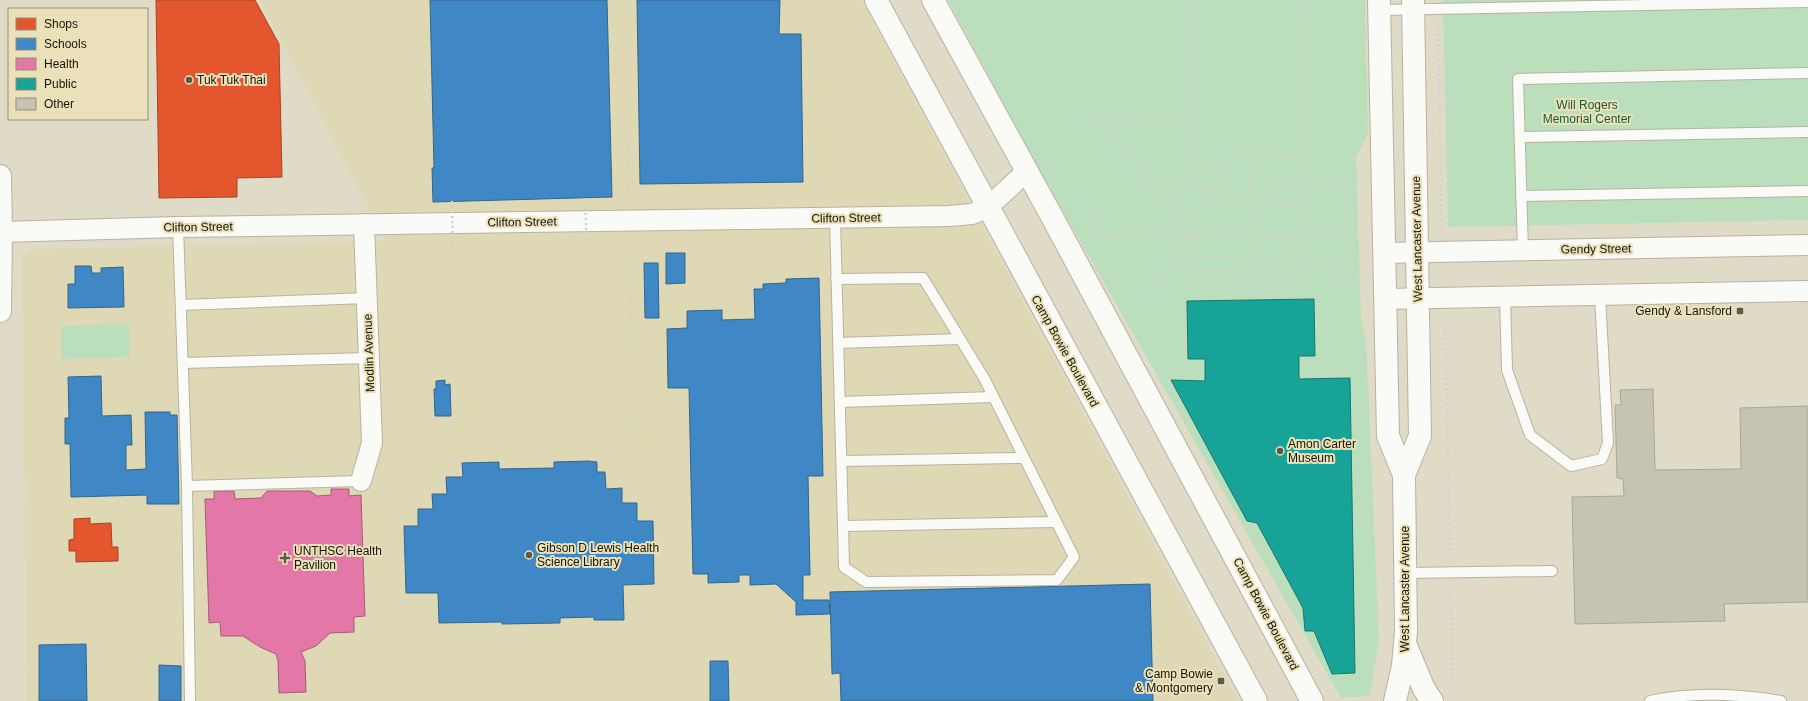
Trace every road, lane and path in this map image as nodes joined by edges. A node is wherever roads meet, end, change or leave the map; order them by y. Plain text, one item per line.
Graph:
1 (876, 0) edge
2 (933, 0) edge
3 (1188, 0) edge
4 (1307, 0) edge
5 (1766, 1) edge
6 (1808, 2) edge
7 (1379, 5) edge
8 (1413, 5) edge
9 (1438, 9) junction
10 (1808, 73) edge
11 (1188, 119) junction
12 (1114, 120) junction
13 (1085, 121) dead end
14 (628, 130) dead end
15 (1808, 132) edge
16 (1520, 137) junction
17 (1311, 157) junction
18 (1249, 160) junction
19 (1189, 161) junction
20 (1027, 171) junction
21 (0, 176) edge
22 (1307, 188) junction
23 (1194, 190) junction
24 (1158, 192) junction
25 (1808, 192) edge
26 (1521, 196) junction
27 (585, 198) dead end
28 (452, 201) dead end
29 (1080, 203) dead end
30 (988, 207) junction
31 (1773, 214) dead end
32 (835, 218) junction
33 (629, 221) junction
34 (364, 224) junction
35 (1774, 226) dead end
36 (178, 227) junction
37 (1442, 230) dead end
38 (1, 232) junction
39 (1354, 232) dead end
40 (1309, 233) junction
41 (1347, 233) junction
42 (1251, 235) junction
43 (1196, 236) junction
44 (1174, 237) junction
45 (1808, 245) edge
46 (1522, 251) junction
47 (1417, 252) junction
48 (1384, 253) junction
49 (1309, 256) junction
50 (587, 262) dead end
51 (454, 266) dead end
52 (836, 279) junction
53 (1147, 291) dead end
54 (1808, 291) edge
55 (1253, 292) junction
56 (1600, 296) junction
57 (367, 298) junction
58 (1505, 298) junction
59 (1385, 299) junction
60 (1418, 300) junction
61 (181, 305) junction
62 (0, 311) edge
63 (1445, 322) dead end
64 (960, 339) junction
65 (838, 343) junction
66 (369, 358) junction
67 (183, 363) junction
68 (993, 397) junction
69 (840, 402) junction
70 (1023, 458) junction
71 (842, 461) junction
72 (1404, 475) junction
73 (361, 481) joint
74 (635, 485) dead end
75 (187, 486) junction
76 (1056, 522) junction
77 (843, 526) junction
78 (1552, 571) dead end
79 (1450, 572) junction
80 (1406, 573) junction
81 (1405, 645) junction
82 (1453, 694) dead end
83 (190, 701) edge
84 (1256, 701) edge
85 (1312, 701) edge
86 (1395, 701) edge
87 (1432, 701) edge
88 (1650, 701) edge
89 (1780, 701) edge

1 - 30 main road, Camp Bowie Boulevard
2 - 20 main road, Camp Bowie Boulevard
3 - 11 path
4 - 17 path
5 - 6 lane
5 - 9 lane
7 - 8 lane
7 - 48 main road, West Lancaster Avenue
8 - 9 lane
8 - 47 main road, West Lancaster Avenue
9 - 37 path
10 - 16 lane
11 - 12 path
11 - 19 path
12 - 13 path
12 - 24 path
14 - 33 path
15 - 16 lane
16 - 26 lane
17 - 18 path
17 - 22 path
18 - 19 path
18 - 42 path
19 - 23 path
20 - 30 street, Clifton Street
20 - 85 main road, Camp Bowie Boulevard
21 - 38 main road
22 - 40 path
22 - 41 path
23 - 24 path
23 - 43 path
24 - 44 path
25 - 26 lane
26 - 46 lane
27 - 50 path, bridge
28 - 51 path, bridge
29 - 44 path
30 - 32 street, Clifton Street
30 - 84 main road, Camp Bowie Boulevard
31 - 35 path
32 - 33 street, Clifton Street
32 - 52 lane
33 - 34 street, Clifton Street
33 - 74 path
34 - 36 street, Clifton Street
34 - 57 street, Modlin Avenue
36 - 38 street, Clifton Street
36 - 61 lane
38 - 62 main road
39 - 41 path
40 - 41 path
40 - 42 path
40 - 49 path
41 - 49 path
42 - 43 path
42 - 55 path
43 - 44 path
43 - 55 path
44 - 53 path
45 - 46 street, Gendy Street
46 - 47 street, Gendy Street
47 - 48 street, Gendy Street
47 - 60 main road, West Lancaster Avenue
48 - 59 main road, West Lancaster Avenue
49 - 55 path
52 - 64 lane
52 - 65 lane
54 - 56 street
56 - 58 street
56 - 58 lane
57 - 61 lane
57 - 66 street, Modlin Avenue
58 - 60 street
59 - 60 street
59 - 72 main road, West Lancaster Avenue
60 - 72 main road, West Lancaster Avenue
61 - 67 lane
63 - 79 path
64 - 65 lane
64 - 68 lane
65 - 69 lane
66 - 67 lane
66 - 73 street, Modlin Avenue
67 - 75 lane
68 - 69 lane
68 - 70 lane
69 - 71 lane
70 - 71 lane
70 - 76 lane
71 - 77 lane
72 - 80 main road, West Lancaster Avenue
73 - 75 lane
75 - 83 lane
76 - 77 lane
76 - 77 lane
78 - 79 lane
79 - 80 lane
79 - 82 path
80 - 81 main road, West Lancaster Avenue
81 - 86 main road, West Lancaster Avenue
81 - 87 main road
88 - 89 lane

